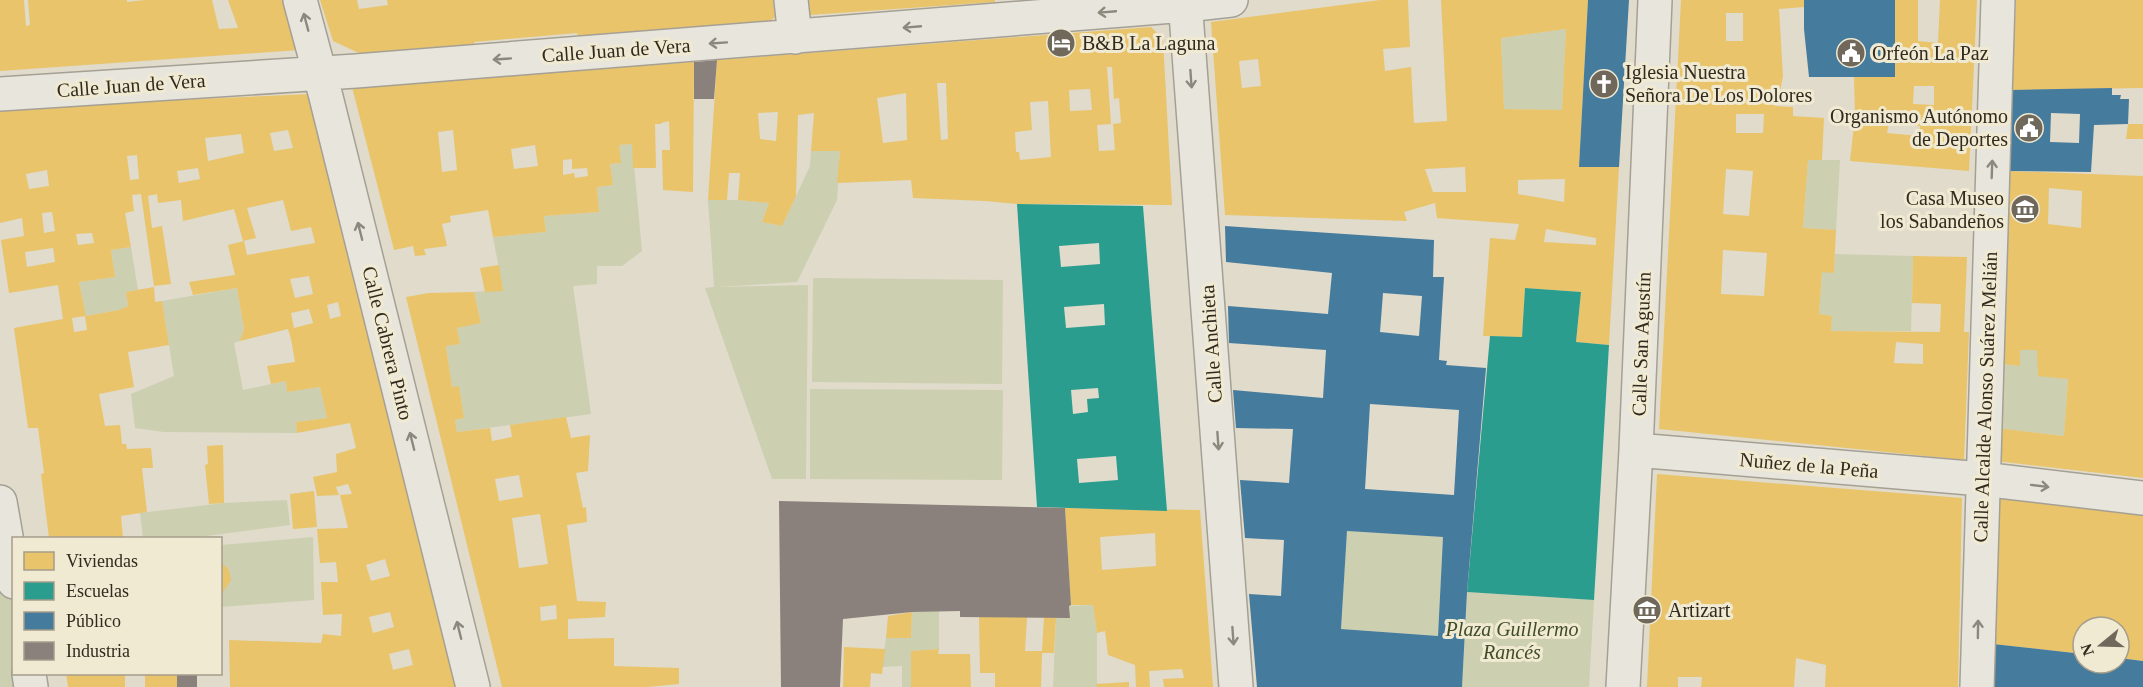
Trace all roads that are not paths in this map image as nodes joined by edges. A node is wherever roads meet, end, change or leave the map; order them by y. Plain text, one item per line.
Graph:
1 (300, 0) edge
2 (791, 0) edge
3 (1231, 0) edge
4 (1655, 0) edge
5 (1998, 0) edge
6 (1186, 3) edge
7 (795, 37) junction
8 (320, 72) junction
9 (0, 94) edge
10 (1636, 450) junction
11 (1982, 479) junction
12 (2143, 498) edge
13 (0, 502) edge
14 (12, 571) edge
15 (473, 687) edge
16 (1236, 687) edge
17 (1623, 687) edge
18 (1977, 687) edge

8 -> 1 street, Calle Cabrera Pinto
2 - 7 street
3 - 6 street, Calle Juan de Vera
4 - 10 street, Calle San Agustín
11 -> 5 street, Calle Alcalde Alonso Suárez Melián
6 -> 7 street, Calle Juan de Vera
6 -> 16 street, Calle Anchieta
7 -> 8 street, Calle Juan de Vera
8 - 9 street, Calle Juan de Vera
15 -> 8 street, Calle Cabrera Pinto
10 - 11 street, Nuñez de la Peña
10 - 17 street, Calle San Agustín
11 -> 12 street, Nuñez de la Peña
18 -> 11 street, Calle Alcalde Alonso Suárez Melián
13 - 14 street

